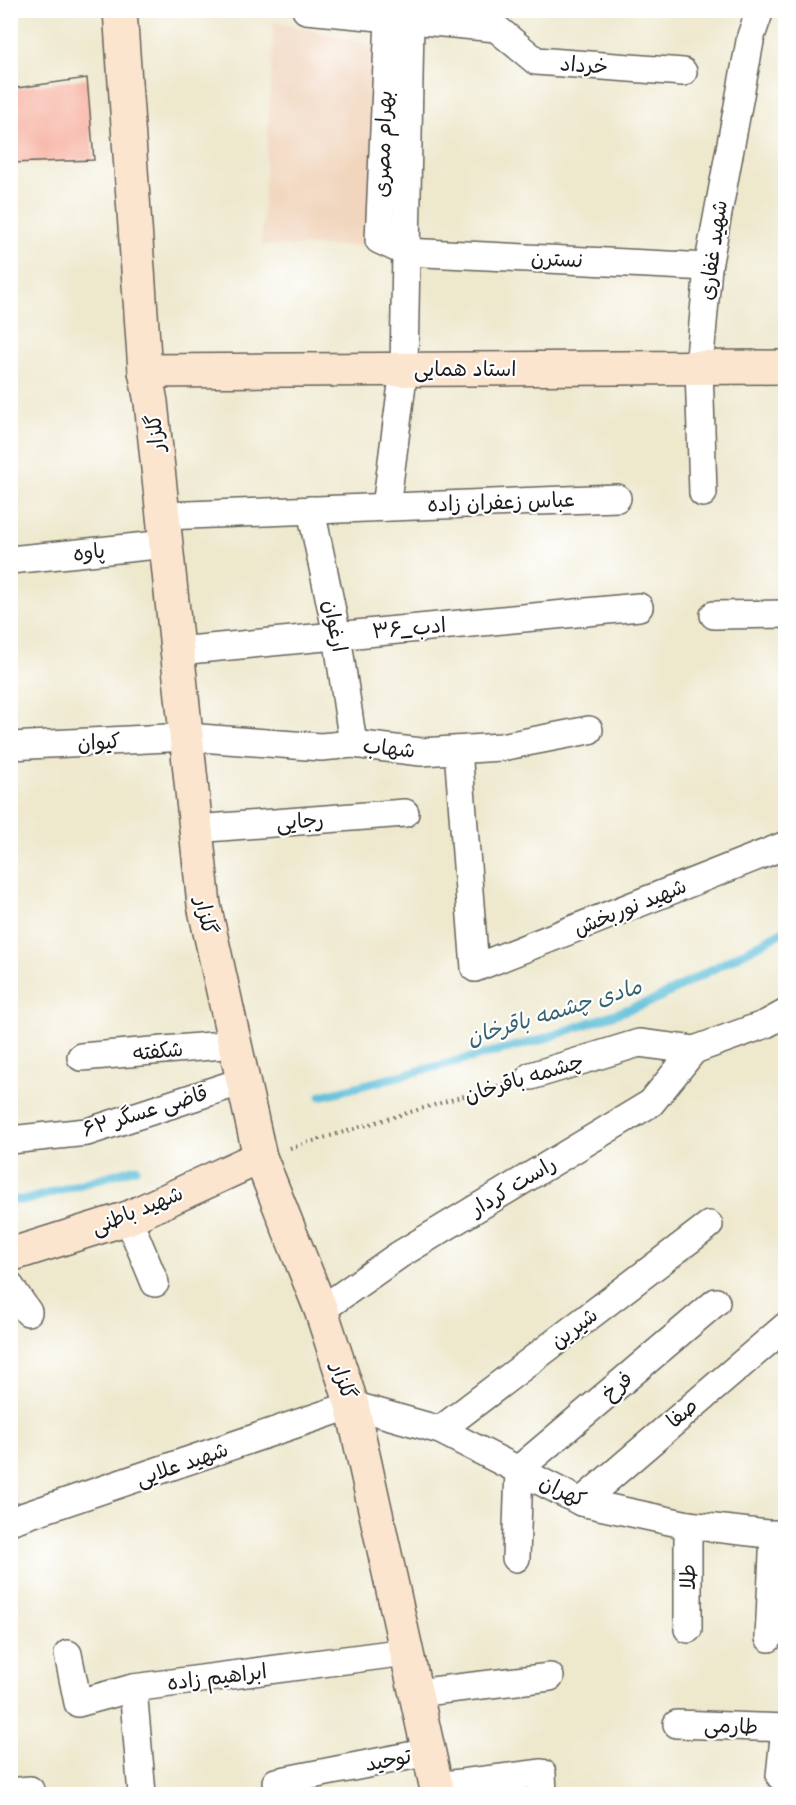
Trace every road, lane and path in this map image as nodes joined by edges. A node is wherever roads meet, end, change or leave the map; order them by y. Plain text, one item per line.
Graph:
1 (120, 10) edge
2 (306, 10) edge
3 (760, 10) edge
4 (354, 13) edge
5 (503, 19) edge
6 (399, 20) junction
7 (683, 72) dead end
8 (405, 252) junction
9 (708, 267) junction
10 (786, 367) edge
11 (699, 368) junction
12 (404, 369) junction
13 (146, 371) junction
14 (703, 493) dead end
15 (617, 498) dead end
16 (386, 507) junction
17 (311, 510) junction
18 (165, 530) junction
19 (10, 560) edge
20 (639, 606) dead end
21 (786, 614) edge
22 (714, 615) dead end
23 (337, 635) junction
24 (178, 651) junction
25 (589, 730) dead end
26 (187, 737) junction
27 (353, 744) junction
28 (10, 746) edge
29 (458, 750) junction
30 (405, 813) dead end
31 (195, 829) junction
32 (786, 845) edge
33 (786, 1013) edge
34 (235, 1044) junction
35 (694, 1050) junction
36 (81, 1057) dead end
37 (531, 1076) joint
38 (243, 1081) junction
39 (10, 1140) edge
40 (261, 1157) junction
41 (128, 1218) junction
42 (709, 1225) dead end
43 (10, 1256) edge
44 (155, 1283) dead end
45 (10, 1286) edge
46 (716, 1302) dead end
47 (321, 1310) junction
48 (28, 1312) dead end
49 (786, 1326) edge
50 (352, 1405) junction
51 (440, 1430) junction
52 (519, 1469) junction
53 (581, 1502) junction
54 (10, 1521) edge
55 (688, 1525) junction
56 (780, 1535) edge
57 (516, 1558) dead end
58 (688, 1629) dead end
59 (769, 1638) dead end
60 (406, 1652) junction
61 (68, 1654) dead end
62 (550, 1677) dead end
63 (133, 1688) junction
64 (415, 1693) junction
65 (677, 1724) dead end
66 (785, 1728) edge
67 (429, 1752) junction
68 (780, 1776) dead end
69 (276, 1782) dead end
70 (437, 1790) edge
71 (142, 1794) edge
72 (543, 1794) edge

1 - 13 main road, گلزار
2 - 4 street
3 - 9 street, شهید غفاری
4 - 6 street
5 - 6 street
5 - 7 street, خرداد
6 - 8 street, بهرام مصری
8 - 9 street, نسترن
8 - 12 street, بهرام مصری
9 - 11 street, شهید غفاری
10 - 11 main road, استاد همایی
11 - 12 main road, استاد همایی
11 - 14 street, شهید غفاری
12 - 13 main road, استاد همایی
12 - 16 street
13 - 18 main road, گلزار
15 - 16 street, عباس زعفران زاده
16 - 17 street, عباس زعفران زاده
17 - 18 street, عباس زعفران زاده
17 - 23 street, ارغوان
18 - 19 street, پاوه
18 - 24 main road, گلزار
20 - 23 street, ۳۶_ادب
21 - 22 street
23 - 24 street, ۳۶_ادب
23 - 27 street, ارغوان
24 - 26 main road, گلزار
25 - 29 street, شهاب
26 - 27 street, شهاب
26 - 28 street, کیوان
26 - 31 main road, گلزار
27 - 29 street, شهاب
29 - 32 street, شهید نوربخش
30 - 31 street, رجایی
31 - 34 main road, گلزار
33 - 35 street, چشمه باقرخان
34 - 36 street, شکفته
34 - 38 main road, گلزار
35 - 37 street, چشمه باقرخان
35 - 47 street, راست کردار
37 - 40 path, چشمه باقرخان
38 - 39 street, قاضی عسگر ۶۲
38 - 40 main road, گلزار
40 - 41 main road, شهید باطنی
40 - 47 main road, گلزار
41 - 43 main road, شهید باطنی
41 - 44 street
42 - 51 street, شیرین
45 - 48 street
46 - 52 street, فرخ
47 - 50 main road, گلزار
49 - 53 street, صفا
50 - 51 street, کهران
50 - 54 street, شهید علایی
50 - 60 main road, گلزار
51 - 52 street, کهران
52 - 53 street, کهران
52 - 57 street
53 - 55 street, کهران
55 - 56 street, کهران
55 - 58 street, طلا
56 - 59 street
60 - 63 street, ابراهیم زاده
60 - 64 main road, گلزار
61 - 63 street, ابراهیم زاده
62 - 64 street
63 - 71 street
64 - 67 main road, گلزار
65 - 66 street, طارمی
66 - 68 street
67 - 69 street, توحید
67 - 70 main road, گلزار
70 - 72 street

